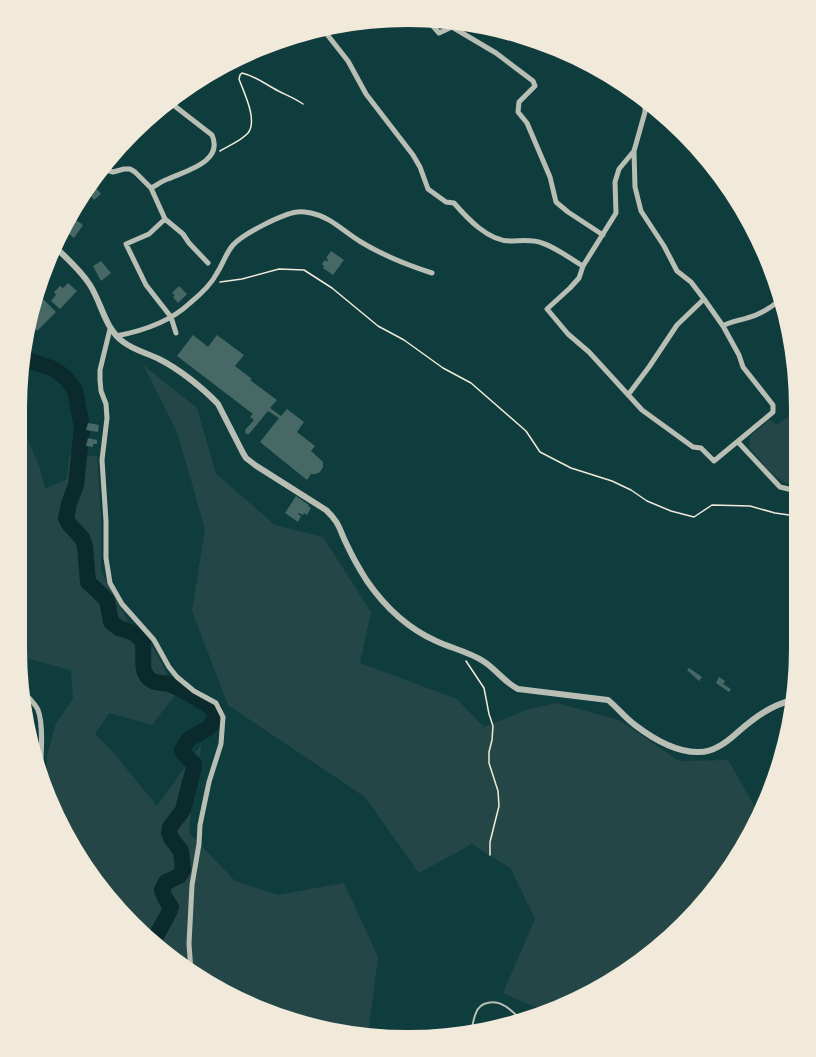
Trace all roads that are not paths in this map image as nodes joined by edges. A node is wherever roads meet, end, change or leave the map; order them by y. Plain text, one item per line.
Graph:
1 (435, 28) edge
2 (447, 29) edge
3 (457, 30) edge
4 (328, 35) edge
5 (175, 107) edge
6 (645, 110) edge
7 (634, 151) junction
8 (110, 171) edge
9 (151, 188) junction
10 (165, 219) junction
11 (603, 235) junction
12 (60, 252) edge
13 (208, 262) dead end
14 (583, 266) junction
15 (432, 273) dead end
16 (704, 299) junction
17 (774, 304) edge
18 (171, 317) junction
19 (723, 326) junction
20 (111, 329) junction
21 (176, 333) dead end
22 (116, 336) junction
23 (628, 395) junction
24 (738, 442) junction
25 (789, 489) edge
26 (30, 699) edge
27 (786, 702) edge
28 (40, 750) edge
29 (190, 961) edge
30 (516, 1014) edge
31 (473, 1025) edge

1 - 2 street
3 - 11 street
4 - 14 street
5 - 9 street
6 - 7 street
7 - 11 street
7 - 16 street
8 - 9 street
9 - 10 street
10 - 13 street
10 - 18 street
11 - 14 street
12 - 20 street
14 - 23 street
15 - 18 street
16 - 19 street
16 - 23 street
17 - 19 street
18 - 21 street
18 - 22 street
19 - 24 street
20 - 22 street
20 - 29 street
22 - 27 street
23 - 24 street
24 - 25 street
26 - 28 street
30 - 31 lane

